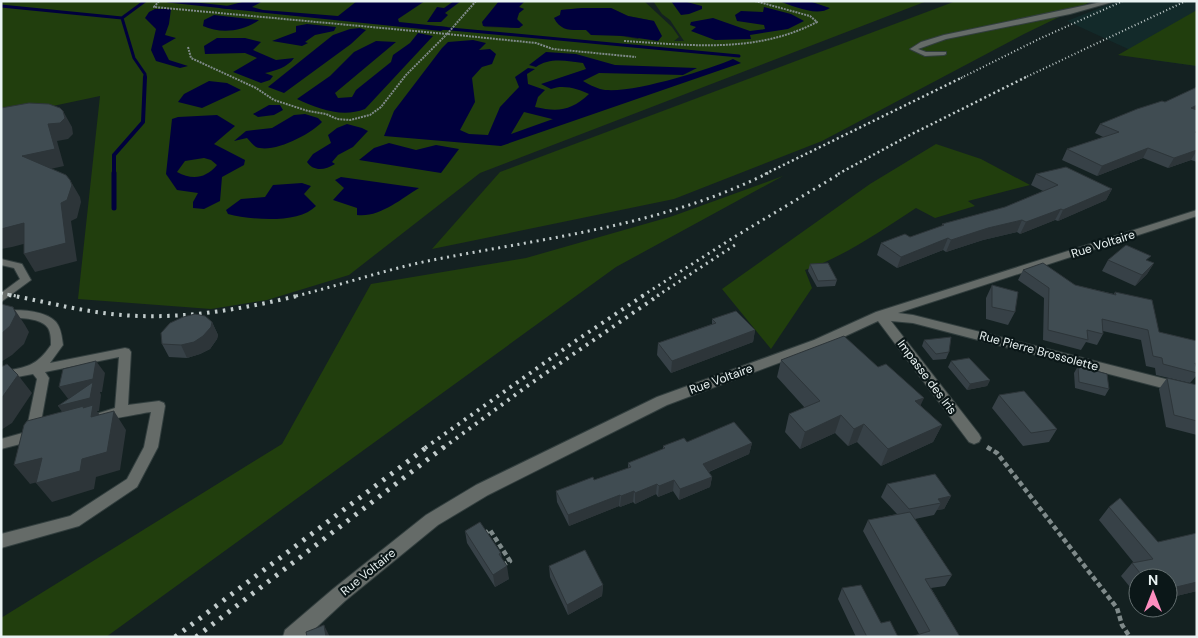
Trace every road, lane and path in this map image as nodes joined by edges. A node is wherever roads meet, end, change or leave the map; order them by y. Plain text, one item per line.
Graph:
1 (476, 1) edge
2 (755, 1) edge
3 (1112, 1) edge
4 (158, 2) edge
5 (448, 33) junction
6 (624, 40) dead end
7 (188, 47) dead end
8 (944, 53) dead end
9 (636, 57) dead end
10 (1197, 212) edge
11 (1, 262) edge
12 (1, 298) edge
13 (1, 314) edge
14 (880, 315) junction
15 (36, 370) junction
16 (1, 376) edge
17 (1197, 392) edge
18 (122, 411) junction
19 (85, 421) edge
20 (49, 431) edge
21 (31, 436) junction
22 (974, 438) joint
23 (1, 444) edge
24 (483, 534) edge
25 (1, 541) edge
26 (503, 565) edge
27 (292, 637) edge
28 (1130, 637) edge

1 - 5 path
2 - 6 path
3 - 8 lane
4 - 5 path
5 - 7 path
5 - 9 path
10 - 14 street, Rue Voltaire
11 - 12 lane
13 - 15 lane
14 - 17 street, Rue Pierre Brossolette
14 - 22 street, Impasse des Iris
14 - 27 street, Rue Voltaire
15 - 16 lane
15 - 18 lane
15 - 21 lane
18 - 19 lane
18 - 25 lane
20 - 21 lane
21 - 23 lane
22 - 28 path
24 - 26 path

